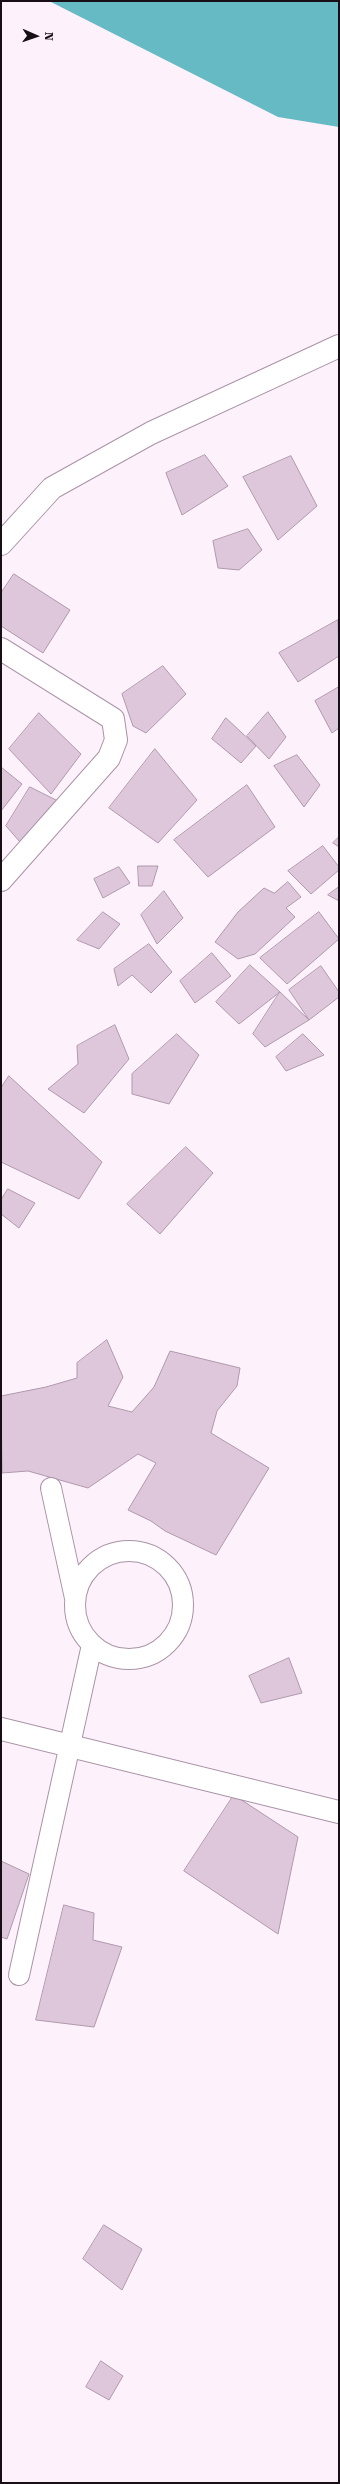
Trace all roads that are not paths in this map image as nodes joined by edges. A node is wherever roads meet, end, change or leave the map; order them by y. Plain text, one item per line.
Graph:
1 (339, 346) edge
2 (1, 544) edge
3 (1, 649) edge
4 (1, 880) edge
5 (51, 1488) dead end
6 (75, 1598) junction
7 (92, 1645) junction
8 (1, 1729) edge
9 (71, 1746) junction
10 (339, 1812) edge
11 (19, 1975) dead end

1 - 2 street
3 - 4 street
5 - 6 lane
6 - 7 lane
6 - 7 lane
7 - 9 lane
8 - 9 street
9 - 10 street
9 - 11 lane

